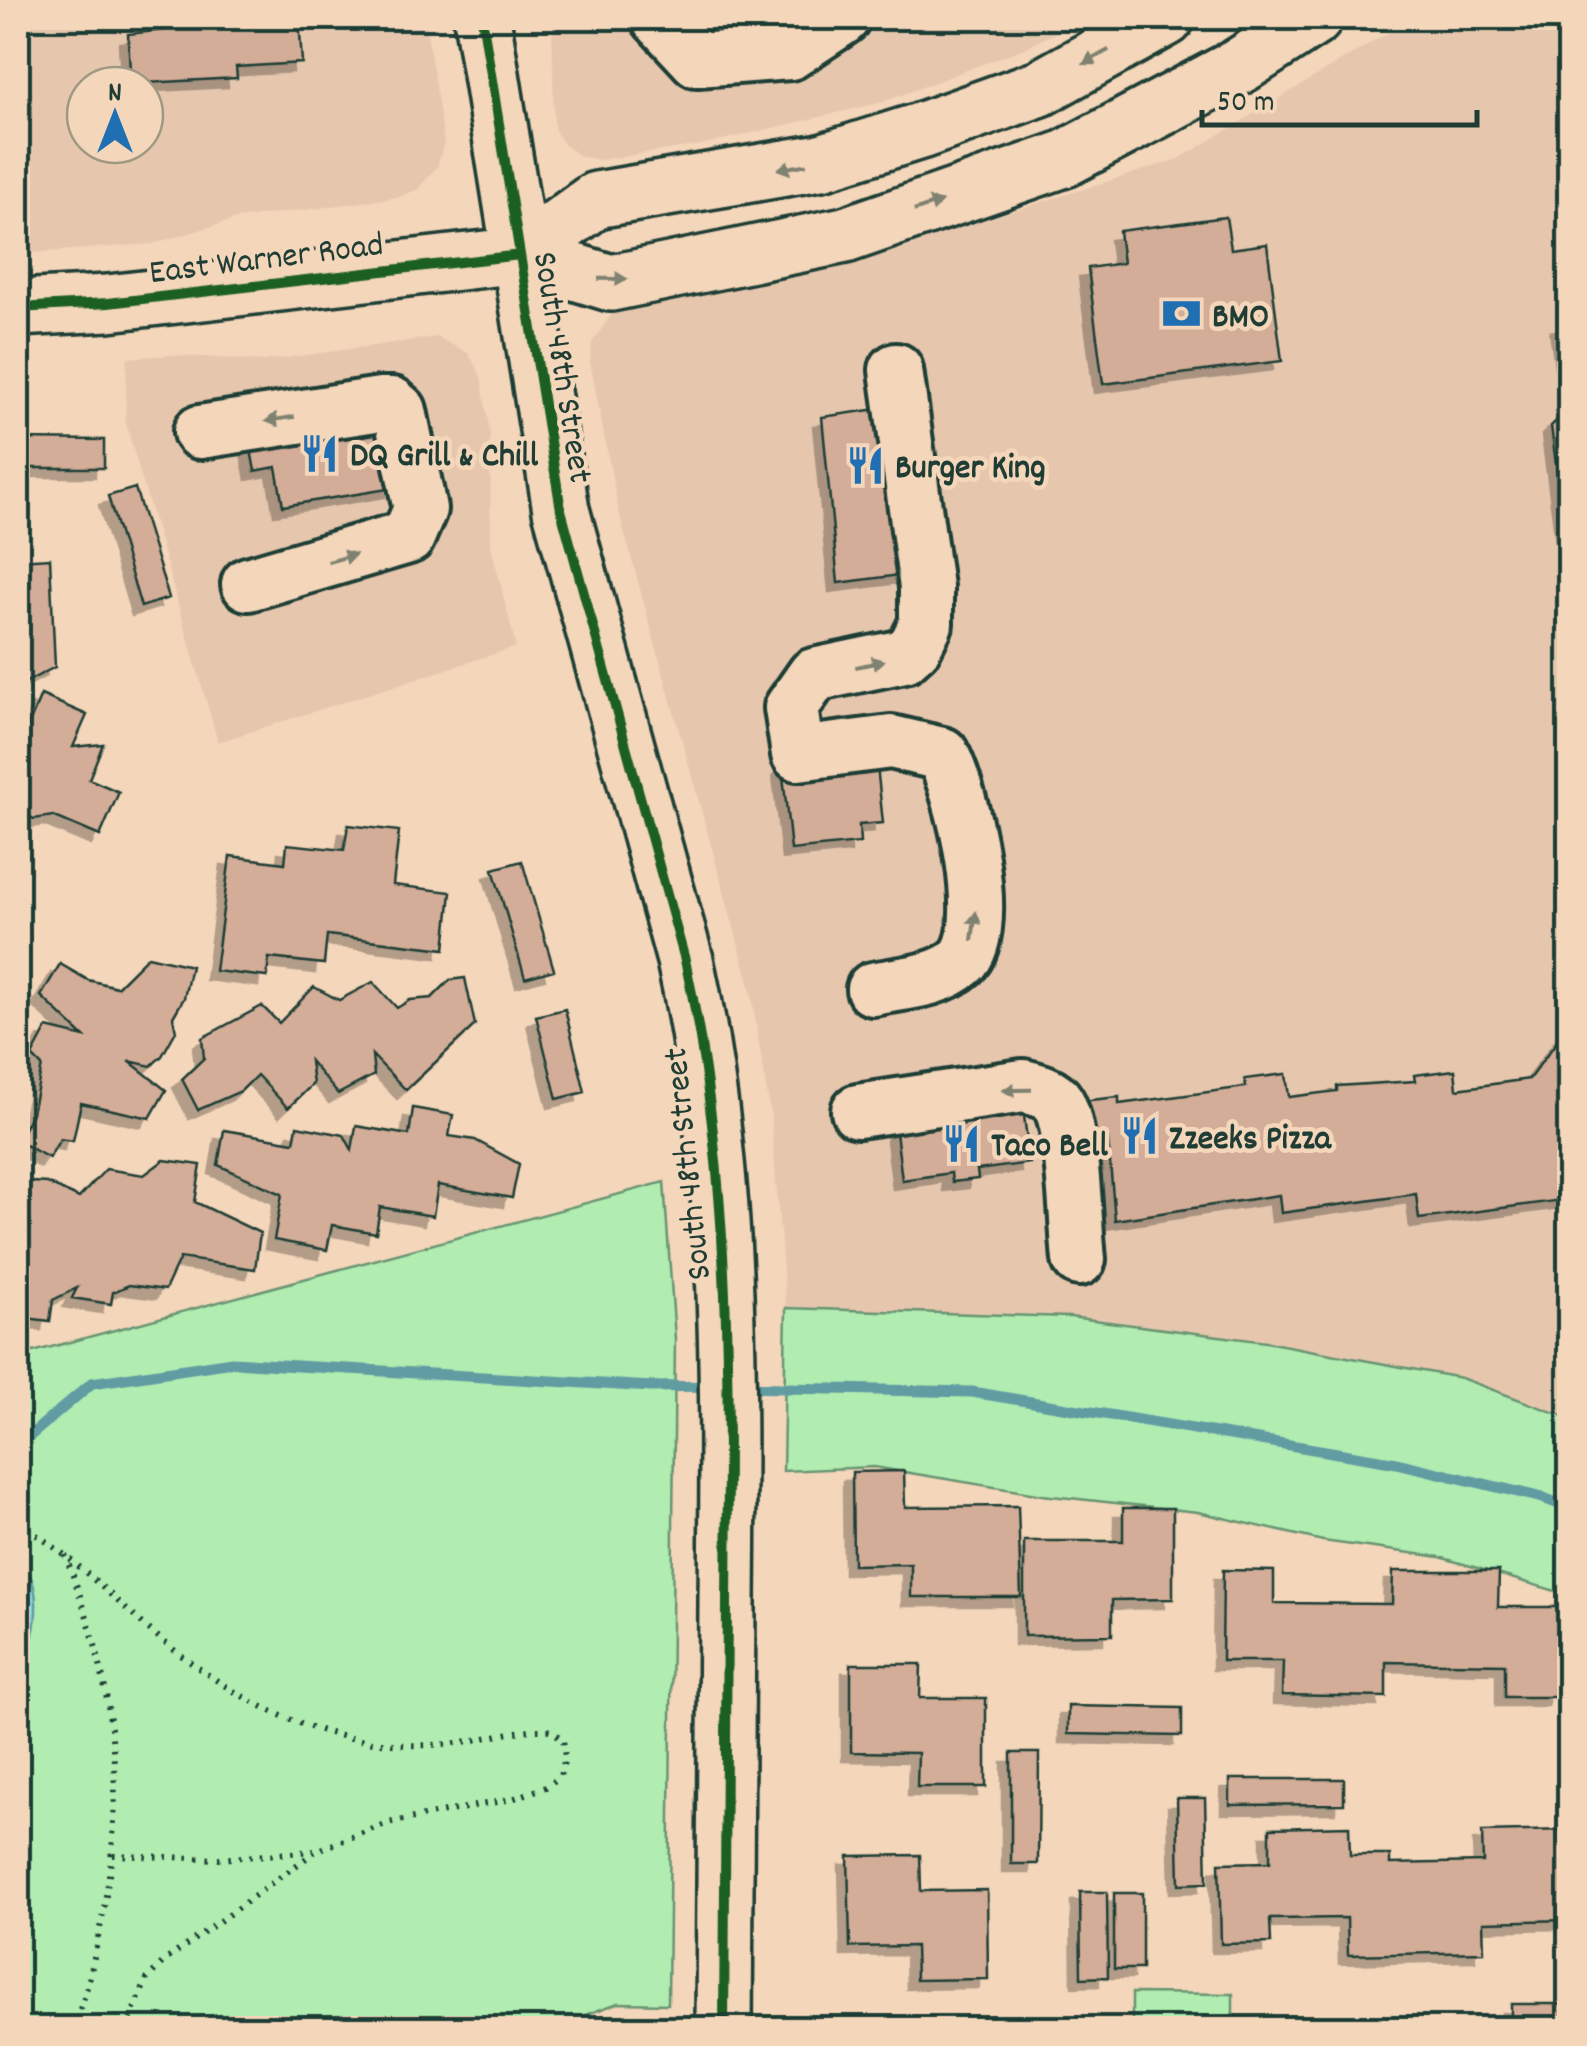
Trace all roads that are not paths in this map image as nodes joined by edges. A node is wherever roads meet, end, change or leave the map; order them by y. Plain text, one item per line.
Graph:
1 (482, 18) edge
2 (658, 18) edge
3 (843, 18) edge
4 (1166, 18) edge
5 (1314, 18) edge
6 (520, 255) junction
7 (18, 308) edge
8 (896, 370) dead end
9 (200, 432) dead end
10 (248, 584) dead end
11 (873, 988) dead end
12 (858, 1111) dead end
13 (1078, 1259) dead end
14 (724, 2028) edge

1 - 6 main road, South 48th Street
2 - 3 lane
4 -> 6 main road, East Warner Road
6 -> 5 main road, East Warner Road
6 - 7 main road, East Warner Road
6 - 14 main road, South 48th Street
11 -> 8 lane
10 -> 9 lane
13 -> 12 lane

